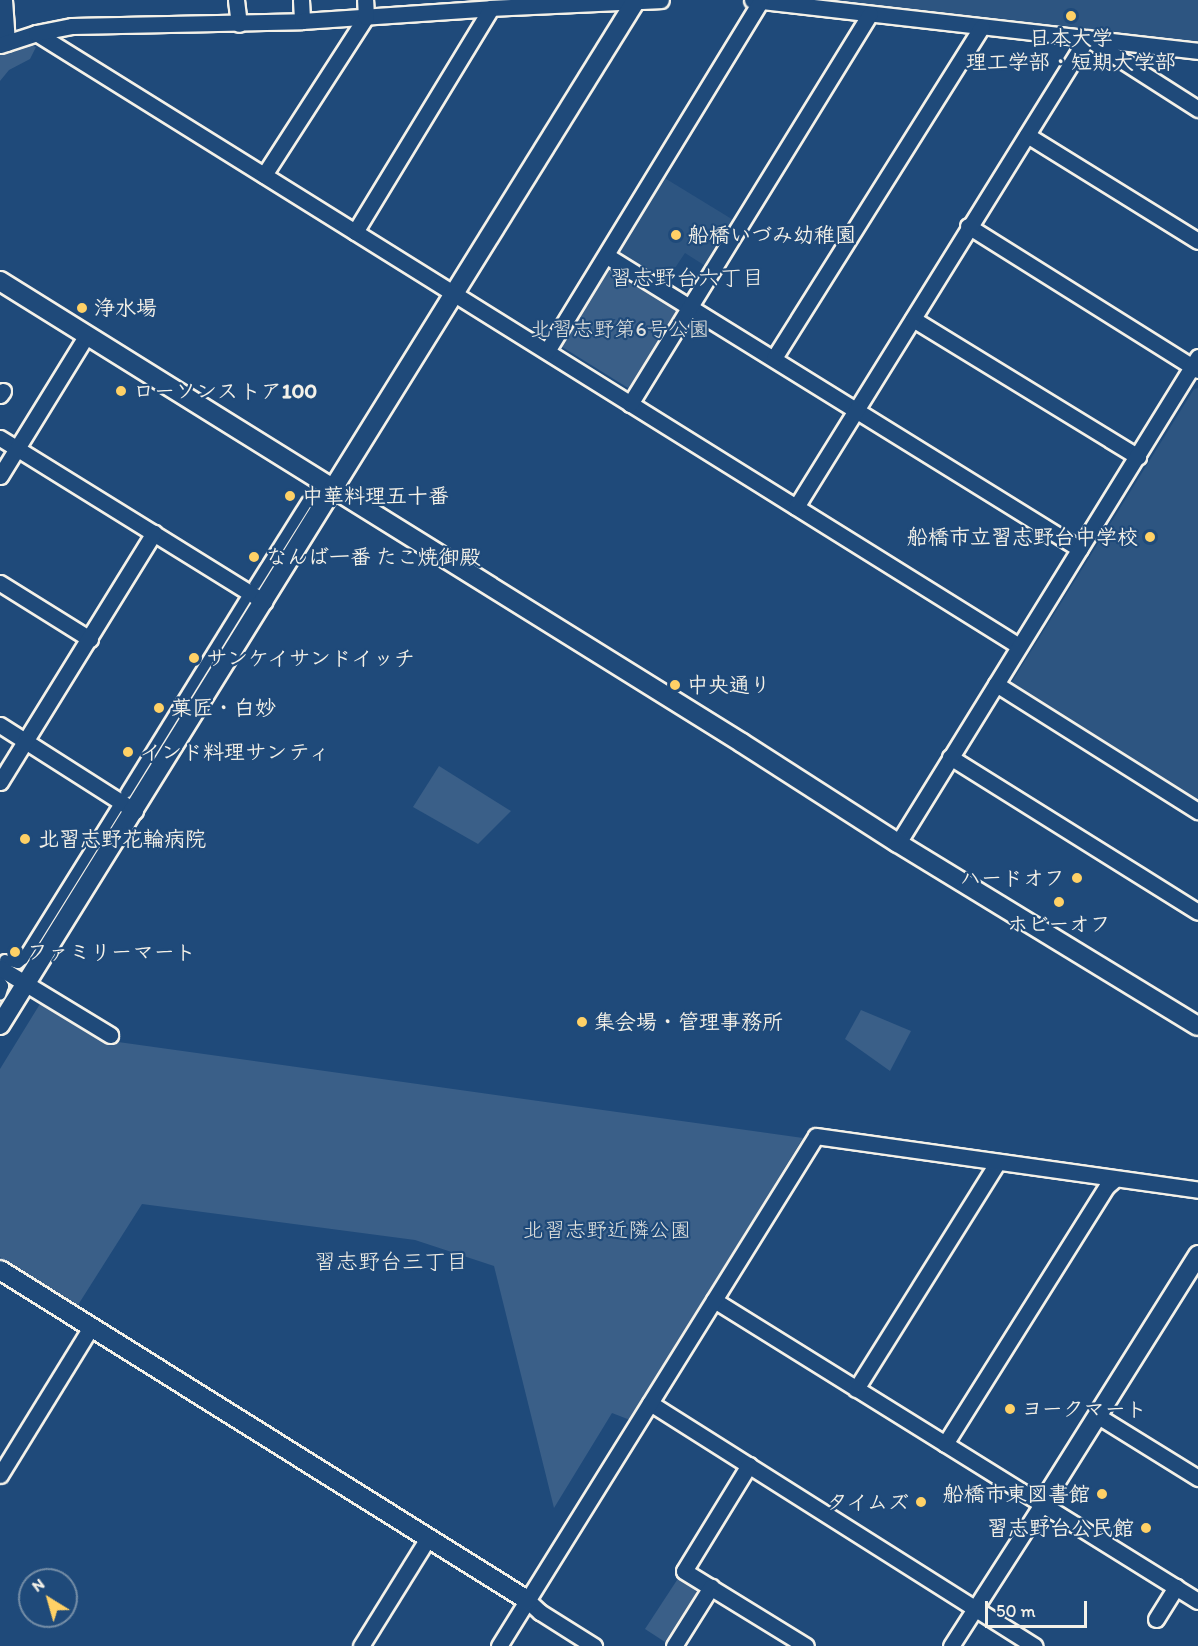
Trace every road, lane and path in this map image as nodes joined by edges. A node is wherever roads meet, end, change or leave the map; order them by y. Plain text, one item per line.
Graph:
1 (4, 0) edge
2 (236, 0) edge
3 (301, 0) edge
4 (365, 0) edge
5 (661, 0) edge
6 (752, 0) edge
7 (761, 1) edge
8 (603, 2) edge
9 (635, 2) junction
10 (462, 5) edge
11 (491, 8) junction
12 (870, 14) junction
13 (366, 17) junction
14 (302, 21) junction
15 (239, 24) junction
16 (982, 27) junction
17 (36, 33) junction
18 (1087, 38) junction
19 (4, 44) edge
20 (1198, 51) edge
21 (1198, 109) edge
22 (1027, 135) junction
23 (264, 175) junction
24 (968, 226) junction
25 (356, 232) junction
26 (1198, 241) edge
27 (607, 256) junction
28 (0, 281) edge
29 (455, 294) junction
30 (691, 306) junction
31 (913, 319) junction
32 (86, 336) junction
33 (547, 351) junction
34 (774, 358) junction
35 (1196, 364) edge
36 (630, 404) junction
37 (856, 410) junction
38 (0, 438) edge
39 (17, 448) junction
40 (1138, 457) junction
41 (0, 476) edge
42 (333, 490) junction
43 (307, 502) dead end
44 (796, 507) junction
45 (154, 533) junction
46 (1080, 549) junction
47 (0, 583) edge
48 (255, 585) dead end
49 (255, 601) junction
50 (90, 639) junction
51 (1019, 646) junction
52 (996, 684) junction
53 (0, 725) edge
54 (26, 741) junction
55 (950, 757) junction
56 (0, 782) edge
57 (126, 793) dead end
58 (126, 809) junction
59 (1198, 811) edge
60 (898, 843) junction
61 (1198, 912) edge
62 (2, 964) edge
63 (0, 981) edge
64 (25, 985) junction
65 (0, 995) edge
66 (0, 1025) edge
67 (1198, 1026) edge
68 (110, 1035) dead end
69 (997, 1163) junction
70 (1115, 1179) junction
71 (1198, 1190) edge
72 (1198, 1255) edge
73 (0, 1270) edge
74 (714, 1300) junction
75 (91, 1327) junction
76 (856, 1389) junction
77 (650, 1403) junction
78 (1098, 1416) junction
79 (945, 1444) junction
80 (749, 1465) junction
81 (1197, 1474) edge
82 (0, 1475) edge
83 (1042, 1504) junction
84 (428, 1538) junction
85 (711, 1587) junction
86 (1176, 1587) junction
87 (527, 1600) junction
88 (1198, 1601) edge
89 (975, 1608) junction
90 (1156, 1619) dead end
91 (361, 1646) edge
92 (499, 1646) edge
93 (594, 1646) edge
94 (674, 1646) edge
95 (806, 1646) edge
96 (951, 1646) edge
97 (1035, 1646) edge

1 - 19 street
2 - 15 street
3 - 14 street
4 - 13 street
5 - 9 street
6 - 7 street
7 - 12 street
7 - 27 street
8 - 9 street
8 - 11 street
9 - 29 street
10 - 11 street
10 - 13 street
11 - 25 street
12 - 16 street
12 - 30 street
13 - 14 street
13 - 23 street
14 - 15 street
15 - 17 street
16 - 18 street
16 - 34 street
17 - 19 street
17 - 23 street
18 - 20 street
18 - 21 street
18 - 22 street
22 - 24 street
22 - 26 street
23 - 25 street
24 - 31 street
24 - 35 street
25 - 29 street
27 - 30 street
27 - 33 street
28 - 32 street
29 - 33 street
29 - 42 street
30 - 34 street
30 - 36 street
31 - 37 street
31 - 40 street
32 - 39 street
32 - 42 street
33 - 36 street
34 - 37 street
35 - 40 street
36 - 44 street
37 - 44 street
37 - 46 street
38 - 39 street
39 - 41 street
39 - 45 street
40 - 46 street
42 - 49 street
42 - 60 street
43 - 48 street
44 - 51 street
45 - 49 street
45 - 50 street
46 - 51 street
47 - 50 street
49 - 57 street
49 - 58 street
50 - 54 street
51 - 52 street
52 - 55 street
52 - 59 street
53 - 54 street
54 - 56 street
54 - 58 street
55 - 60 street
55 - 61 street
58 - 62 street
58 - 64 street
60 - 67 street
62 - 64 street
63 - 65 street
64 - 66 street
64 - 68 street
69 - 70 street
69 - 74 street
69 - 76 street
70 - 71 street
70 - 79 street
72 - 78 street
73 - 75 street
74 - 76 street
74 - 77 street
75 - 82 street
75 - 84 street
76 - 79 street
77 - 80 street
77 - 87 street
78 - 81 street
78 - 83 street
79 - 83 street
80 - 85 street
80 - 89 street
83 - 86 street
83 - 89 street
84 - 87 street
84 - 91 street
85 - 94 street
85 - 95 street
86 - 88 street
86 - 90 street
87 - 92 street
87 - 93 street
89 - 96 street
89 - 97 street

